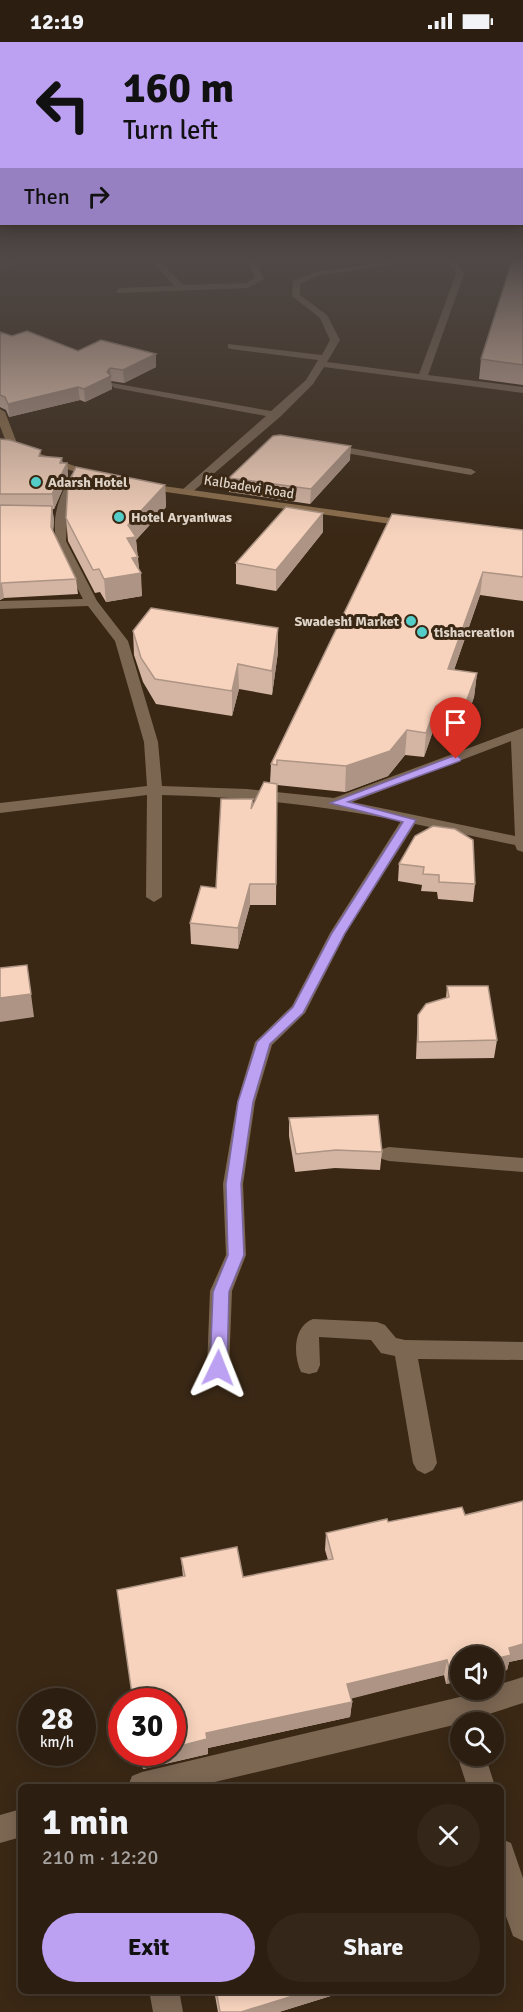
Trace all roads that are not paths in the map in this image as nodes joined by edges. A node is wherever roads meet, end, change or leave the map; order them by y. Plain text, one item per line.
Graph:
1 (274, 353) edge
2 (328, 353) edge
3 (431, 353) edge
4 (324, 361) junction
5 (423, 375) junction
6 (116, 385) edge
7 (523, 390) edge
8 (0, 412) edge
9 (276, 415) junction
10 (311, 444) edge
11 (0, 447) edge
12 (13, 448) junction
13 (79, 471) junction
14 (471, 472) dead end
15 (110, 479) edge
16 (130, 484) edge
17 (186, 492) junction
18 (429, 527) edge
19 (91, 602) junction
20 (0, 605) edge
21 (521, 733) edge
22 (155, 790) junction
23 (335, 803) junction
24 (0, 808) edge
25 (410, 820) junction
26 (523, 842) edge
27 (523, 847) edge
28 (154, 897) dead end
29 (389, 1154) dead end
30 (523, 1165) edge
31 (405, 1349) junction
32 (523, 1351) edge
33 (309, 1365) dead end
34 (218, 1368) dead end
35 (425, 1463) dead end
36 (523, 1690) edge
37 (472, 1712) edge
38 (450, 1719) edge
39 (475, 1766) edge
40 (151, 1784) edge
41 (480, 1784) edge
42 (18, 1824) edge
43 (0, 1829) edge
44 (504, 1863) edge
45 (523, 1926) edge
46 (165, 1994) edge
47 (168, 2012) edge

1 - 4 street
2 - 4 street
3 - 5 street
4 - 5 street
4 - 9 street
5 - 7 street
6 - 9 street
8 - 12 main road
9 - 17 street
10 - 14 street
11 - 12 street
12 - 13 main road
13 - 15 main road
13 - 19 street
16 - 17 main road, Kalbadevi Road
17 - 18 main road, Kalbadevi Road
19 - 20 street
19 - 22 street
21 - 23 street
21 - 26 street
22 - 23 street
22 - 24 street
22 - 28 street
23 - 25 street
25 - 26 street
25 - 34 street
26 - 27 street
29 - 30 street
31 - 32 street
31 - 33 street
31 - 35 street
36 - 37 street
38 - 40 street
39 - 41 street
42 - 43 street
44 - 45 street
46 - 47 street

